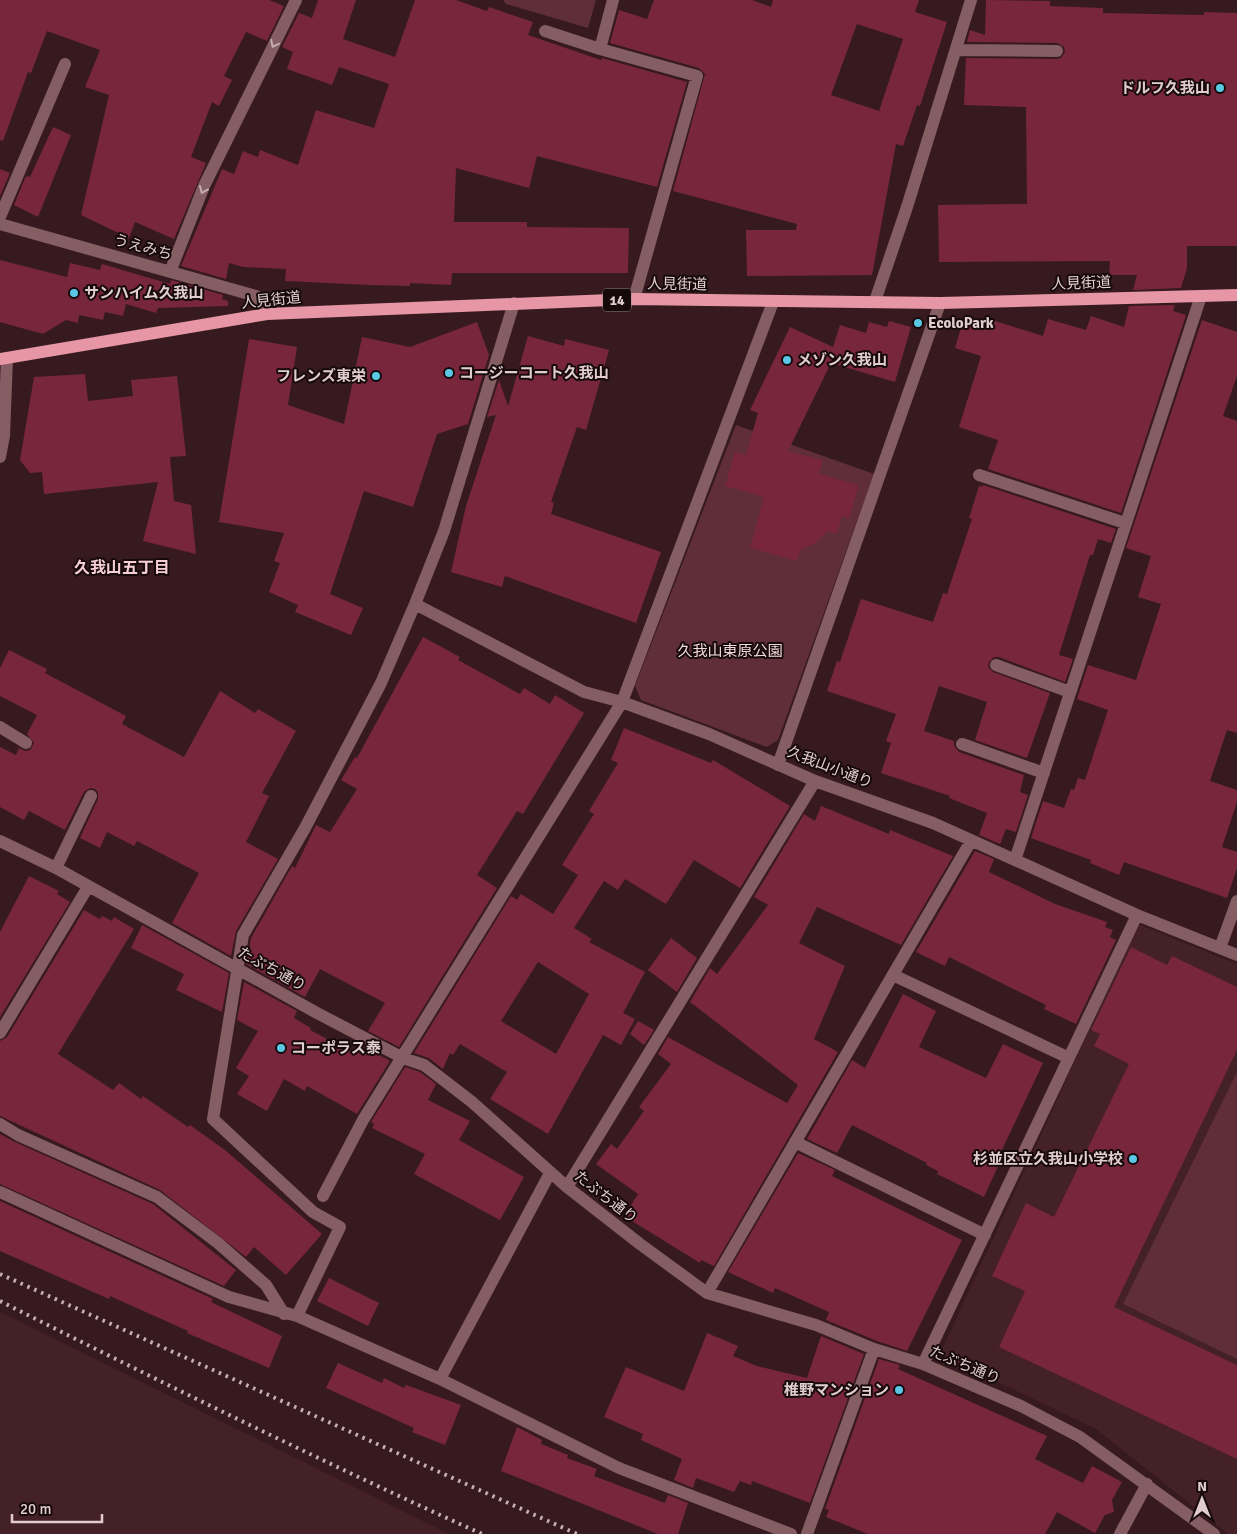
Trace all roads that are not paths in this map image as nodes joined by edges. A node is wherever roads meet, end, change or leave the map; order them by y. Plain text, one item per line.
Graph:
1 (296, 0) edge
2 (613, 0) edge
3 (971, 0) edge
4 (545, 31) dead end
5 (600, 49) junction
6 (956, 50) junction
7 (1057, 51) dead end
8 (65, 64) dead end
9 (0, 217) edge
10 (0, 224) edge
11 (170, 272) junction
12 (1237, 295) edge
13 (1201, 296) junction
14 (634, 300) junction
15 (875, 301) junction
16 (774, 302) junction
17 (514, 303) junction
18 (940, 303) junction
19 (266, 314) junction
20 (3, 359) edge
21 (0, 457) edge
22 (979, 475) dead end
23 (1126, 523) junction
24 (415, 604) junction
25 (996, 665) dead end
26 (1070, 692) junction
27 (622, 702) junction
28 (0, 727) edge
29 (26, 743) dead end
30 (962, 744) dead end
31 (778, 765) junction
32 (1044, 773) junction
33 (815, 781) junction
34 (90, 796) dead end
35 (0, 841) edge
36 (971, 841) junction
37 (1015, 860) junction
38 (56, 868) junction
39 (88, 888) junction
40 (1237, 901) edge
41 (1137, 915) junction
42 (1220, 948) junction
43 (1237, 955) edge
44 (237, 968) junction
45 (893, 975) junction
46 (0, 1033) edge
47 (403, 1058) junction
48 (1069, 1058) junction
49 (0, 1124) edge
50 (795, 1142) junction
51 (550, 1173) junction
52 (567, 1187) junction
53 (0, 1192) edge
54 (323, 1196) dead end
55 (985, 1235) junction
56 (707, 1293) junction
57 (284, 1314) junction
58 (297, 1316) junction
59 (874, 1349) junction
60 (924, 1364) junction
61 (440, 1379) junction
62 (1146, 1484) junction
63 (791, 1534) edge
64 (807, 1534) edge
65 (1120, 1534) edge
66 (1214, 1534) edge

1 -> 11 street
2 - 5 street
3 - 6 street
4 - 5 street
5 - 14 street
6 - 7 street
6 - 15 street
8 - 9 street
10 - 11 street, うえみち
11 - 19 street, うえみち
12 - 13 main road, 人見街道 / 14
13 - 18 main road, 人見街道 / 14
13 - 23 street
14 - 16 main road, 人見街道 / 14
14 - 17 main road, 人見街道 / 14
15 - 16 main road, 人見街道 / 14
15 - 18 main road, 人見街道 / 14
16 - 27 street
17 - 19 main road, 人見街道 / 14
17 - 24 street
18 - 31 street
19 - 20 main road, 人見街道 / 14
20 - 21 street
22 - 23 street
23 - 26 street
24 - 27 street, 久我山小通り
24 - 44 street
25 - 26 street
26 - 32 street
27 - 31 street, 久我山小通り
27 - 47 street
28 - 29 street
30 - 32 street
31 - 33 street, 久我山小通り
32 - 37 street
33 - 36 street, 久我山小通り
33 - 52 street
34 - 38 street
35 - 38 street, たぶち通り
36 - 37 street, 久我山小通り
36 - 45 street
37 - 41 street, 久我山小通り
38 - 39 street, たぶち通り
39 - 44 street, たぶち通り
39 - 46 street
40 - 42 street
41 - 42 street, 久我山小通り
41 - 48 street
42 - 43 street, 久我山小通り
44 - 47 street, たぶち通り
44 - 58 street
45 - 48 street
45 - 50 street
47 - 51 street, たぶち通り
47 - 54 street
48 - 55 street
49 - 57 street
50 - 55 street
50 - 56 street
51 - 52 street, たぶち通り
51 - 61 street
52 - 56 street, たぶち通り
53 - 57 street
55 - 60 street
56 - 59 street, たぶち通り
57 - 58 street
58 - 61 street
59 - 60 street, たぶち通り
59 - 64 street
60 - 62 street, たぶち通り
61 - 63 street
62 - 65 street
62 - 66 street, たぶち通り

